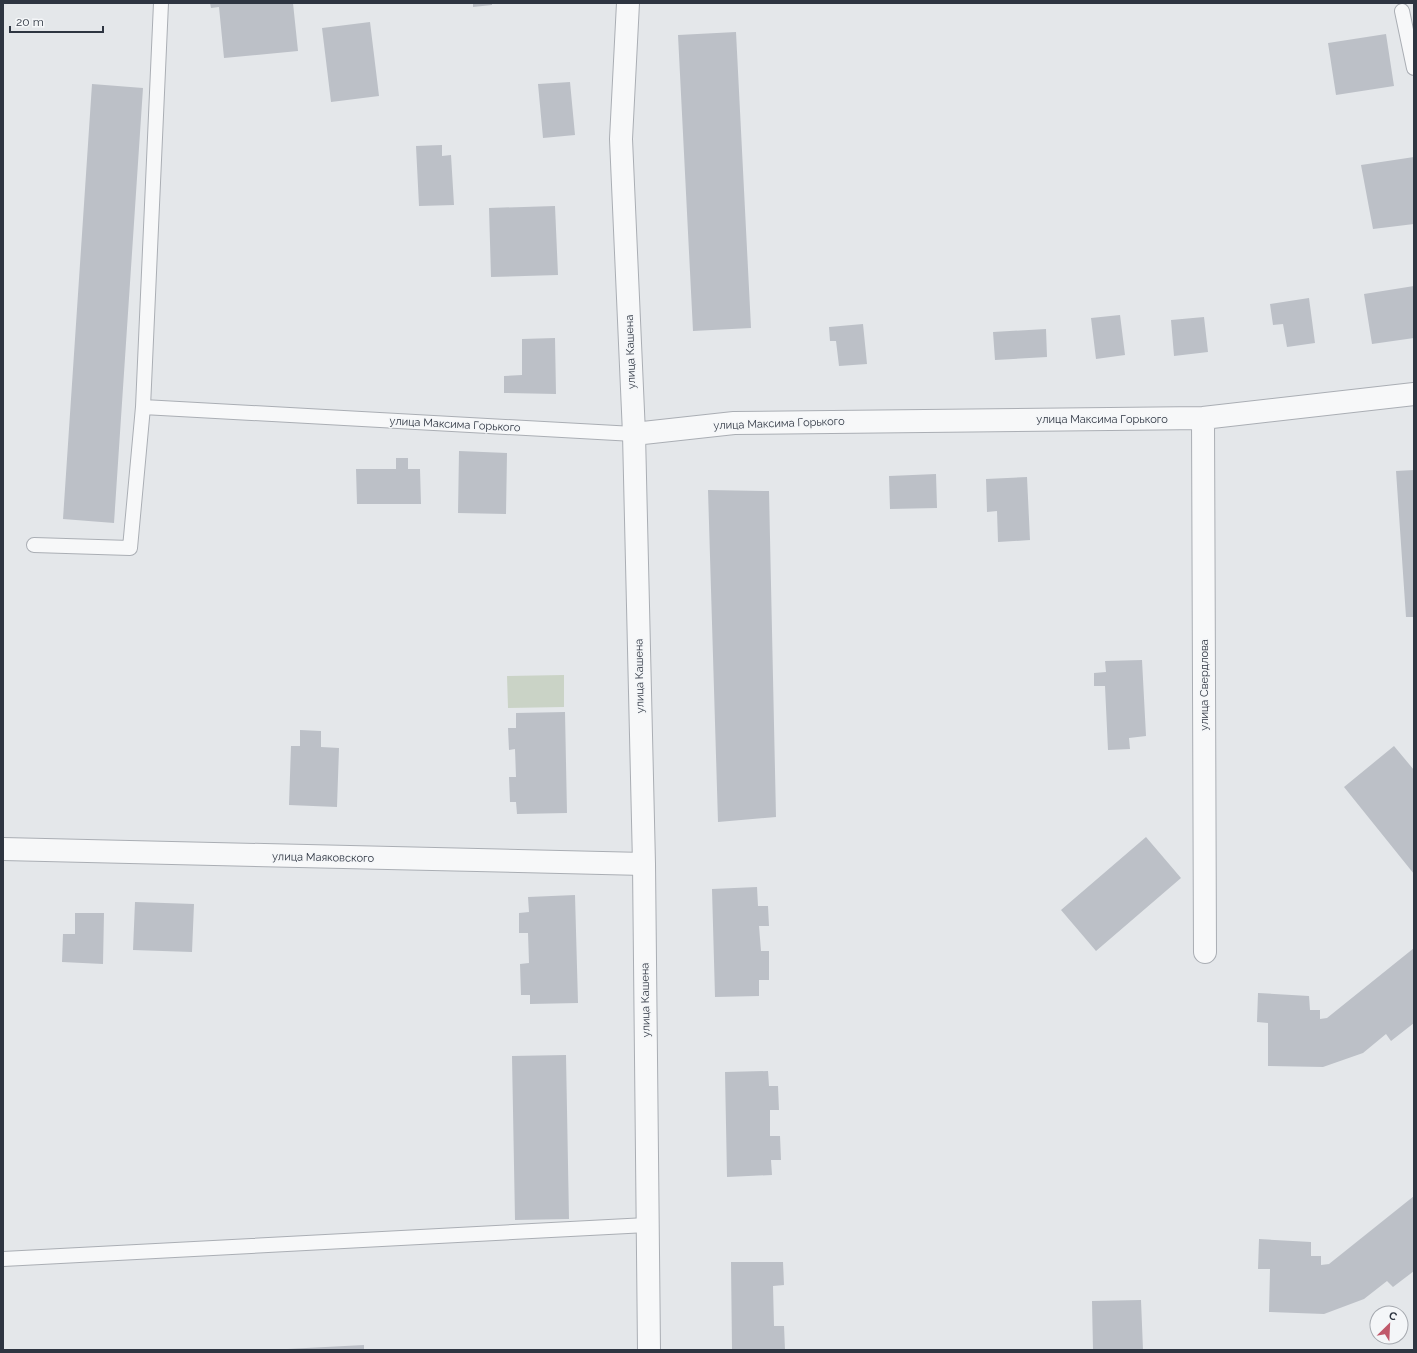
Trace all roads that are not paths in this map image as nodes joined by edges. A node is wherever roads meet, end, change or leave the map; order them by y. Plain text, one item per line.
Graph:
1 (161, 3) edge
2 (628, 3) edge
3 (1402, 11) dead end
4 (1414, 68) edge
5 (1414, 394) edge
6 (143, 406) junction
7 (1203, 418) junction
8 (634, 434) junction
9 (34, 545) dead end
10 (3, 849) edge
11 (644, 864) junction
12 (1205, 952) dead end
13 (648, 1225) junction
14 (3, 1259) edge
15 (649, 1350) edge

1 - 6 lane
2 - 8 street, улица Кашена
3 - 4 lane
5 - 7 street, улица Максима Горького
6 - 8 lane, улица Максима Горького
6 - 9 lane
7 - 8 street, улица Максима Горького
7 - 12 street, улица Свердлова
8 - 11 street, улица Кашена
10 - 11 street, улица Маяковского
11 - 13 street, улица Кашена
13 - 14 lane
13 - 15 street, улица Кашена

